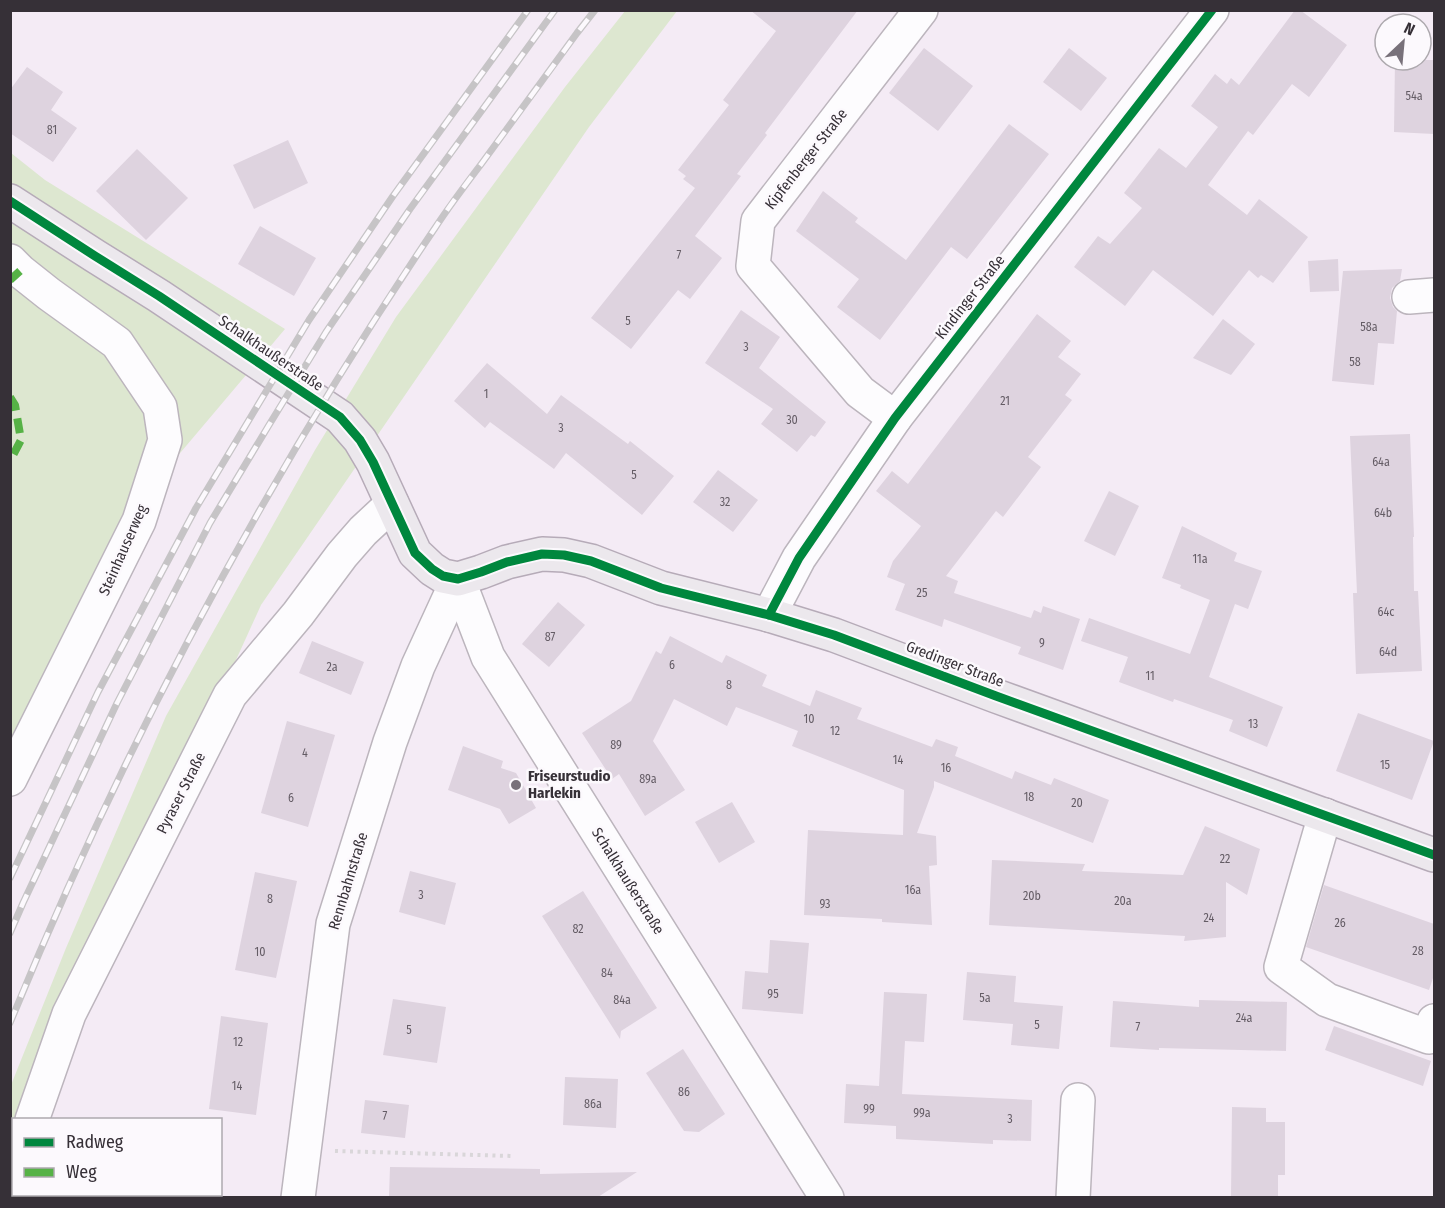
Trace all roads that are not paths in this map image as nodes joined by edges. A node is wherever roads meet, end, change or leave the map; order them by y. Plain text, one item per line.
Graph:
1 (921, 10) edge
2 (1212, 10) edge
3 (10, 201) edge
4 (10, 261) edge
5 (895, 418) junction
6 (392, 504) junction
7 (458, 579) junction
8 (769, 615) junction
9 (10, 779) edge
10 (1325, 815) junction
11 (1434, 855) edge
12 (1434, 1021) edge
13 (1078, 1100) dead end
14 (32, 1118) edge
15 (298, 1197) edge
16 (827, 1197) edge
17 (1073, 1197) edge

1 - 5 street, Kipfenberger Straße
2 - 5 street, Kindinger Straße
3 - 6 main road, Schalkhaußerstraße
4 - 9 street, Steinhauserweg
5 - 8 street, Kindinger Straße
6 - 7 main road, Schalkhaußerstraße
6 - 14 street, Pyraser Straße
7 - 8 main road, Gredinger Straße
7 - 15 street, Rennbahnstraße
7 - 16 street, Schalkhaußerstraße
8 - 10 main road, Gredinger Straße
10 - 11 main road, Gredinger Straße
10 - 12 street
13 - 17 street

